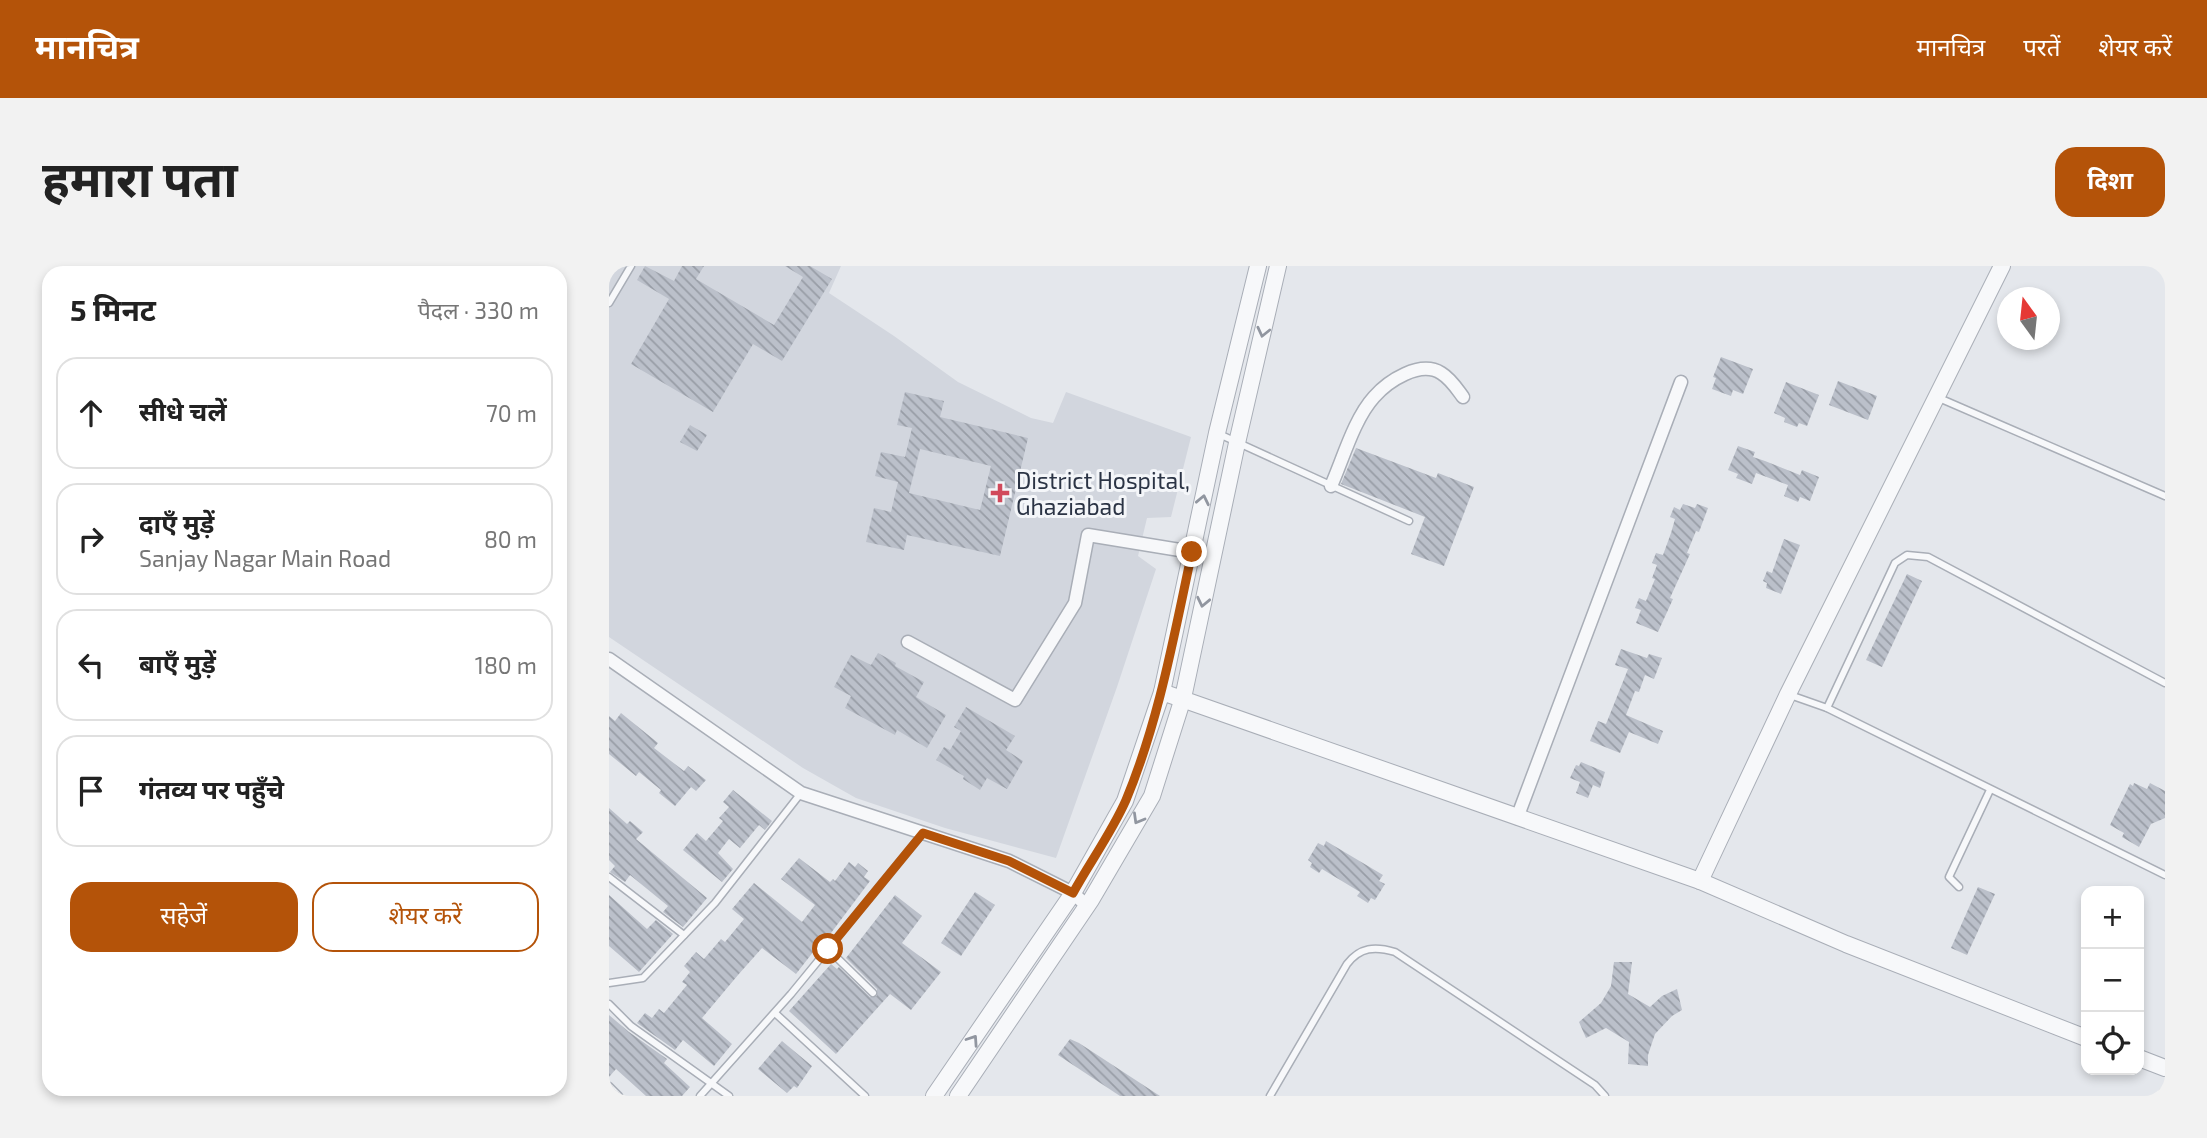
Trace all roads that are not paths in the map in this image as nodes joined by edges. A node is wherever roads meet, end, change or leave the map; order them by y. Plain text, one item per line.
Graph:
1 (631, 266) edge
2 (1258, 266) edge
3 (1278, 266) edge
4 (2002, 266) edge
5 (609, 303) edge
6 (1681, 382) dead end
7 (1463, 397) dead end
8 (1937, 398) junction
9 (1217, 433) junction
10 (1237, 443) junction
11 (1331, 486) junction
12 (2165, 496) edge
13 (1409, 521) dead end
14 (1192, 552) junction
15 (908, 642) dead end
16 (609, 659) edge
17 (2165, 683) edge
18 (1162, 692) junction
19 (1788, 694) junction
20 (1184, 698) junction
21 (1827, 708) junction
22 (1990, 790) junction
23 (801, 793) junction
24 (1517, 818) junction
25 (923, 833) junction
26 (2165, 875) edge
27 (609, 877) edge
28 (1700, 881) junction
29 (1959, 887) dead end
30 (1073, 893) junction
31 (1087, 906) junction
32 (684, 935) junction
33 (828, 949) junction
34 (609, 983) edge
35 (873, 993) dead end
36 (609, 1004) edge
37 (775, 1013) junction
38 (2081, 1036) edge
39 (2144, 1060) edge
40 (2165, 1068) edge
41 (711, 1083) junction
42 (609, 1086) edge
43 (619, 1096) edge
44 (700, 1096) edge
45 (729, 1096) edge
46 (865, 1096) edge
47 (934, 1096) edge
48 (958, 1096) edge
49 (1271, 1096) edge
50 (1605, 1096) edge

1 - 5 lane
2 - 9 street
3 -> 10 street
4 - 8 street
6 - 24 street
7 - 11 street
8 - 12 lane
8 - 19 street
9 - 10 lane
14 -> 9 street
10 - 11 lane
10 -> 20 street
11 - 13 lane
14 - 15 street
14 - 18 street
16 - 23 street
17 - 21 lane
18 - 20 street
18 - 30 street
19 - 21 lane
19 - 28 street
20 - 24 street
20 -> 31 street
21 - 22 lane
22 - 26 lane
22 - 29 lane
23 - 25 street
23 - 32 lane
24 - 28 street
25 - 30 street
25 - 33 lane
27 - 32 lane
28 - 38 street
30 - 31 street
47 -> 30 street
31 - 48 street
32 - 34 lane
33 - 35 lane
33 - 37 lane
36 - 41 lane
37 - 41 lane
37 - 46 lane
39 - 40 street
41 - 44 lane
41 - 45 lane
42 - 43 lane
49 - 50 lane

